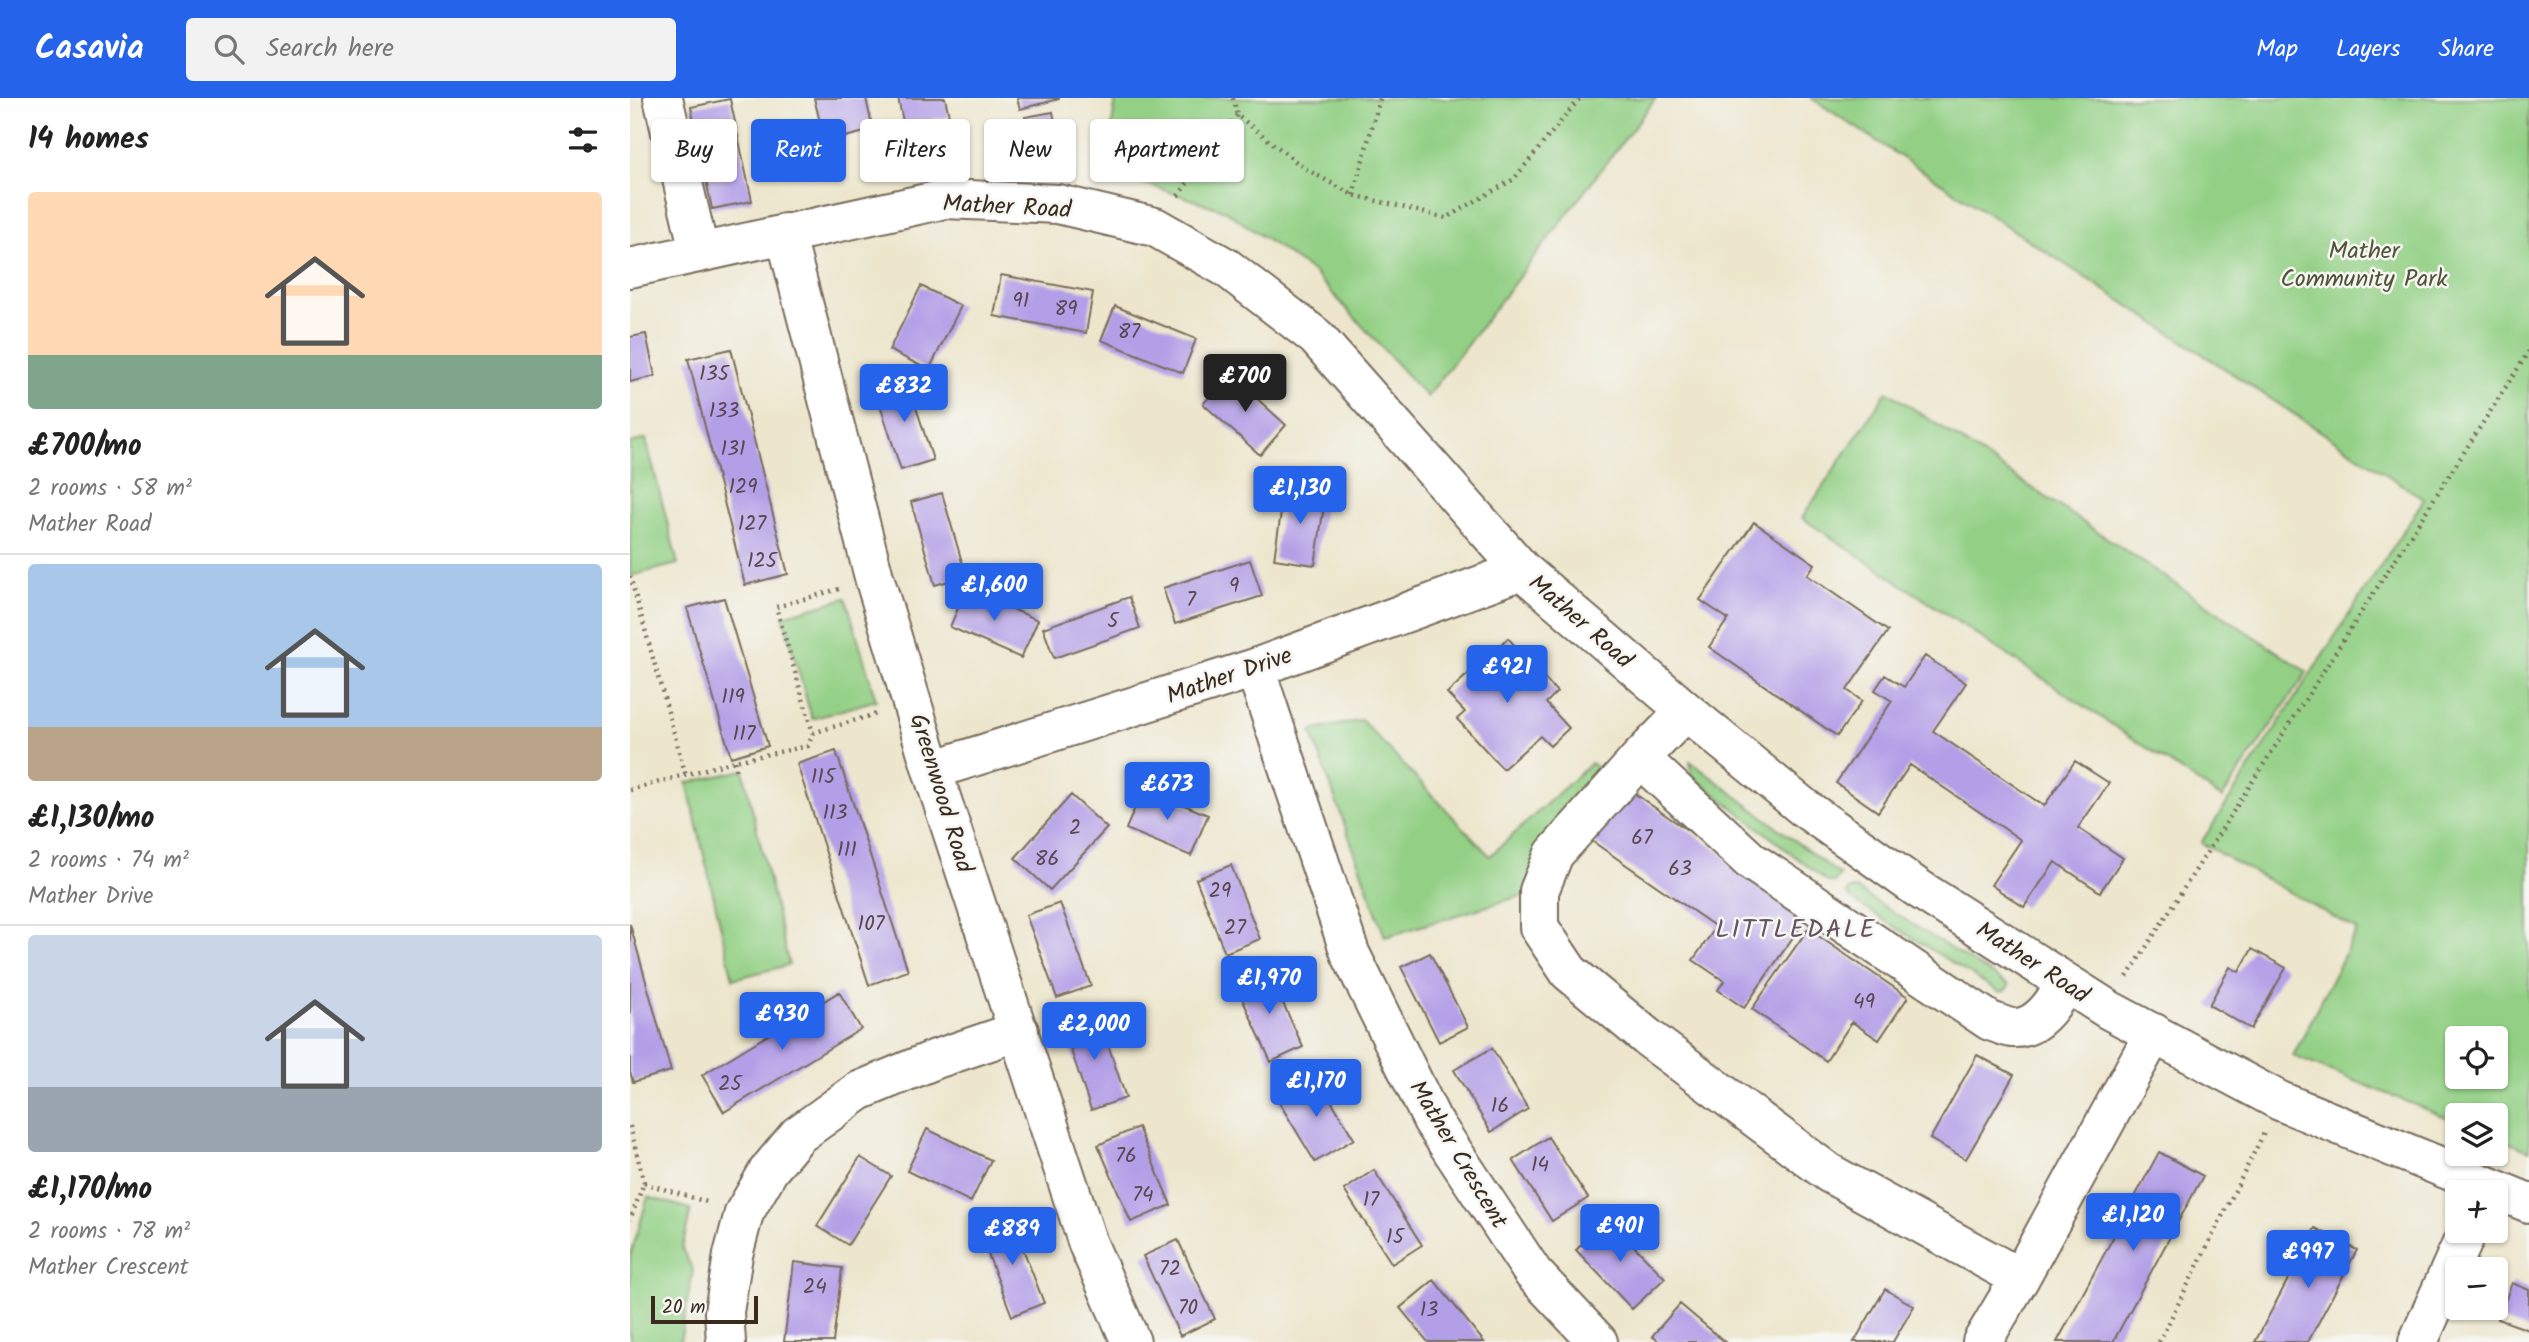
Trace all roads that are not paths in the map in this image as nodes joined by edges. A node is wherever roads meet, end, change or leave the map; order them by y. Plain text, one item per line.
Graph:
1 (663, 98) edge
2 (785, 233) junction
3 (699, 251) junction
4 (630, 268) edge
5 (1522, 570) junction
6 (1255, 668) junction
7 (1686, 711) junction
8 (1640, 758) junction
9 (932, 770) junction
10 (2065, 983) junction
11 (1019, 1031) junction
12 (2154, 1033) junction
13 (2465, 1180) edge
14 (2508, 1196) edge
15 (2529, 1203) edge
16 (2462, 1243) edge
17 (2020, 1278) junction
18 (726, 1342) edge
19 (1130, 1342) edge
20 (1598, 1342) edge
21 (1982, 1342) edge
22 (2418, 1342) edge

1 - 3 street
2 - 3 street, Mather Road
2 - 5 street, Mather Road
2 - 9 street, Greenwood Road
3 - 4 street, Mather Road
5 - 6 street, Mather Drive
5 - 7 street, Mather Road
6 - 9 street, Mather Drive
6 - 20 street, Mather Crescent
7 - 8 street
7 - 10 street, Mather Road
8 - 10 street
8 - 17 street
9 - 11 street, Greenwood Road
10 - 12 street, Mather Road
11 - 18 street
11 - 19 street, Greenwood Road
12 - 13 street, Mather Road
12 - 17 street
14 - 15 street, Mather Road
16 - 22 street
17 - 21 street

